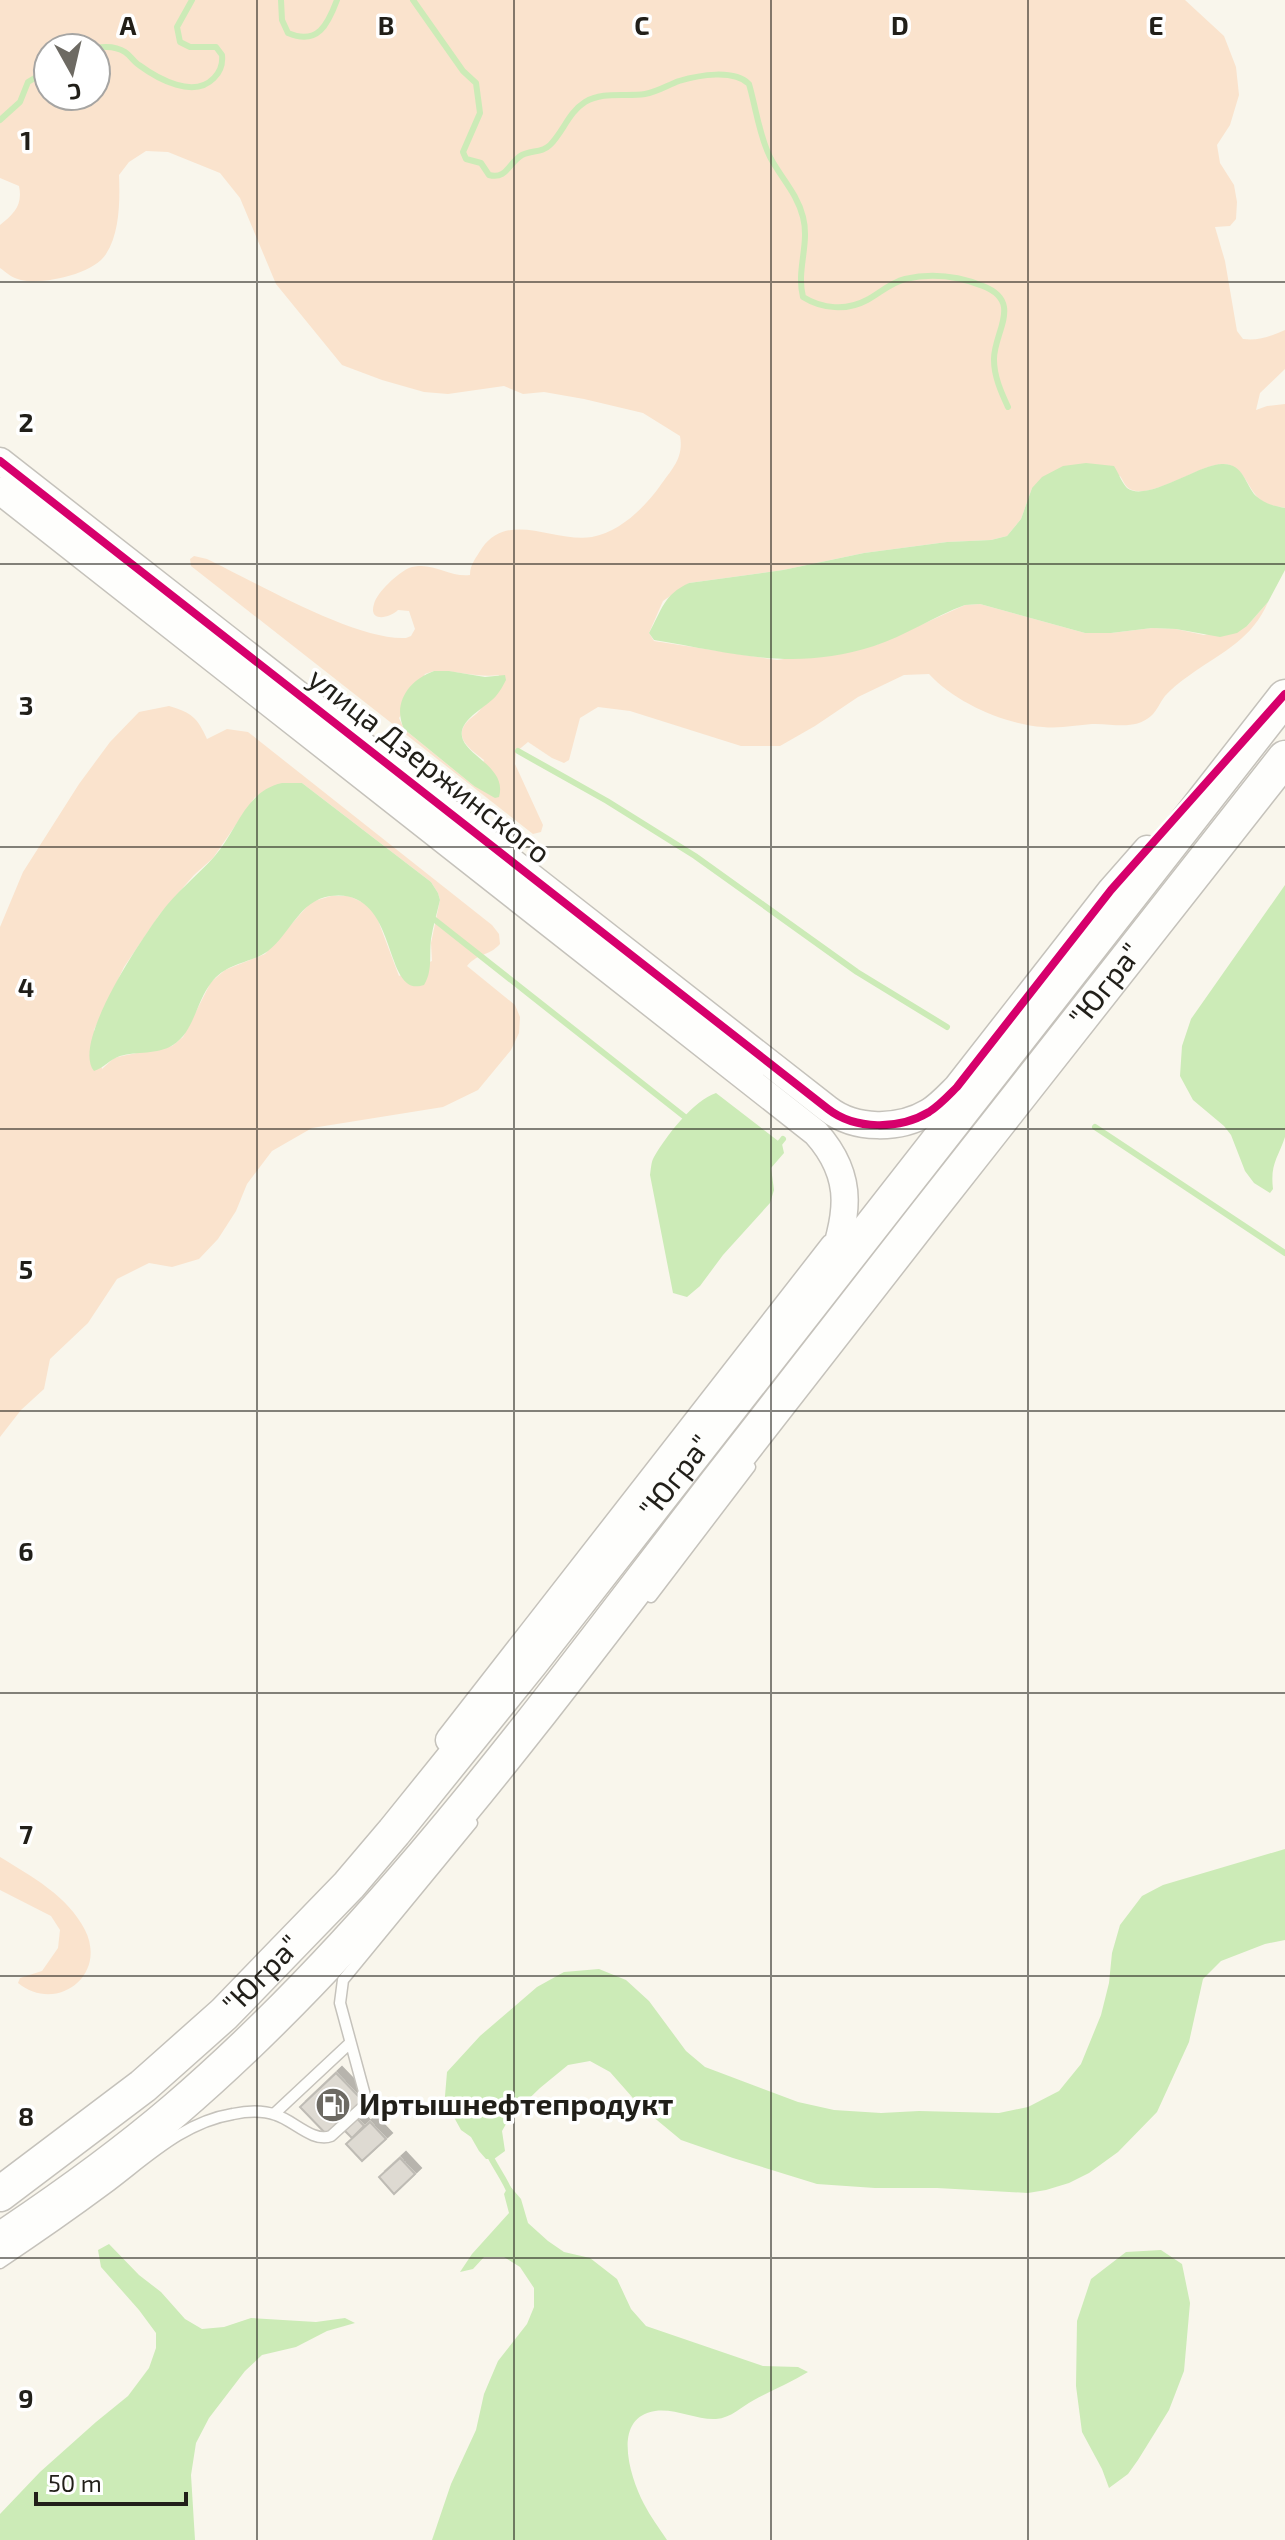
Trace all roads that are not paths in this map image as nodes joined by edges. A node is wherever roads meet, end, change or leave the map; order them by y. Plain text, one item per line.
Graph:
1 (0, 461) edge
2 (0, 491) edge
3 (1285, 695) edge
4 (1285, 758) edge
5 (983, 1083) junction
6 (928, 1113) junction
7 (819, 1119) junction
8 (841, 1234) junction
9 (874, 1281) junction
10 (825, 1284) junction
11 (791, 1407) dead end
12 (757, 1457) dead end
13 (645, 1604) dead end
14 (481, 1812) dead end
15 (378, 1851) junction
16 (350, 2043) junction
17 (274, 2114) junction
18 (0, 2194) edge
19 (0, 2240) edge
20 (0, 2263) edge

1 - 7 street, улица Дзержинского
2 - 7 street, улица Дзержинского
3 - 5 highway, "Югра"
3 - 6 street
4 - 9 highway, "Югра"
5 - 6 street
5 - 10 highway, "Югра"
6 - 7 street
7 - 8 street
8 - 10 street
8 - 15 street
9 - 11 lane
9 - 19 highway, "Югра"
10 - 15 highway, "Югра"
12 - 13 lane
14 - 16 lane
15 - 18 highway, "Югра"
16 - 17 lane
16 - 17 lane
17 - 20 lane

